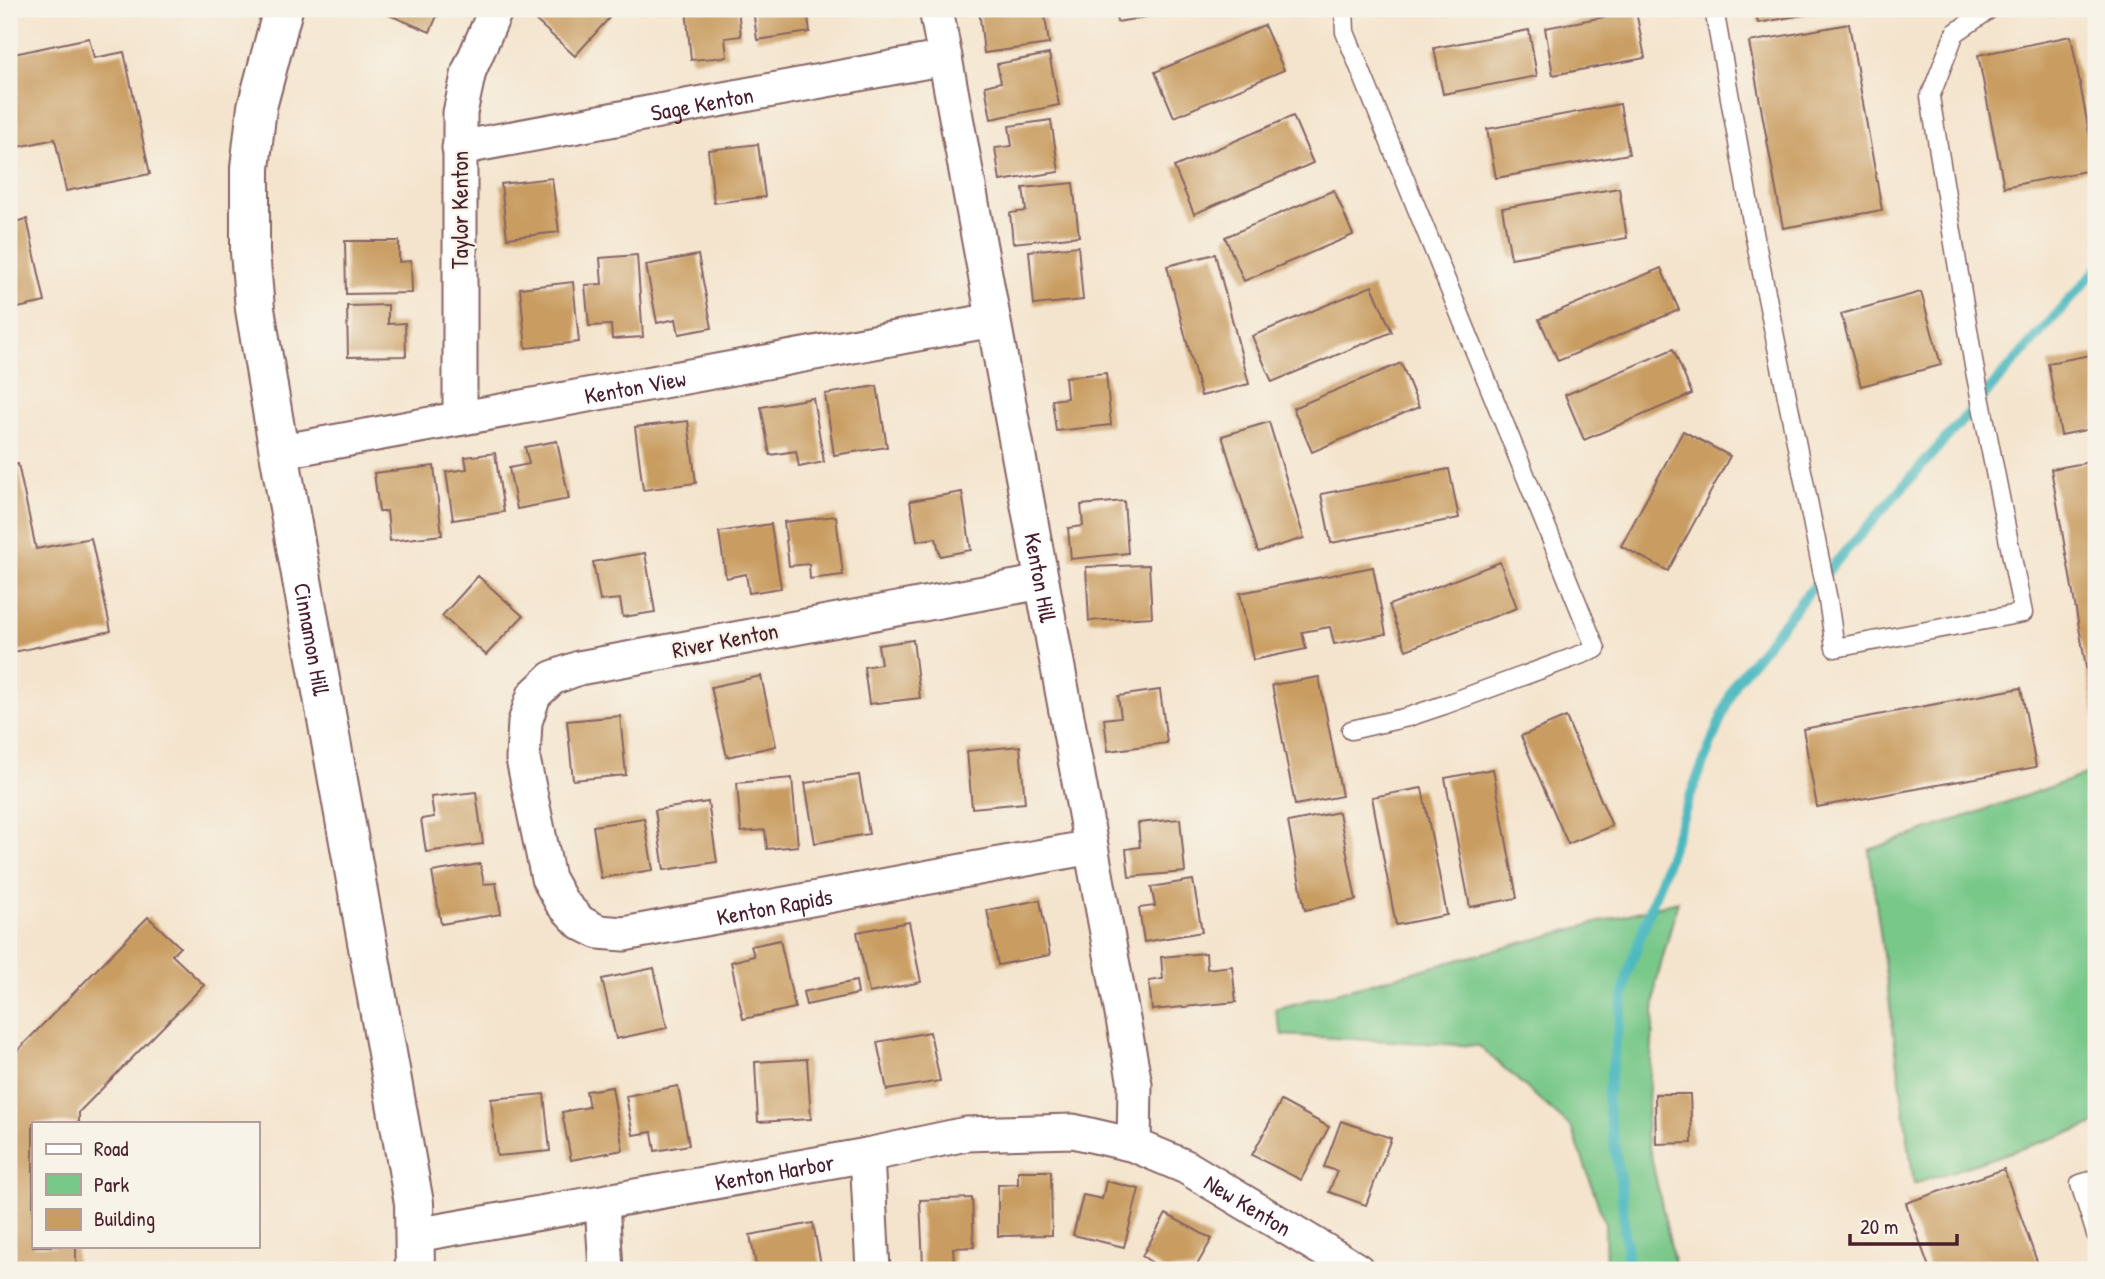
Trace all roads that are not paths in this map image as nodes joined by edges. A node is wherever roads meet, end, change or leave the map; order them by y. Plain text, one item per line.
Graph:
1 (282, 9) edge
2 (496, 9) edge
3 (936, 9) edge
4 (1343, 9) edge
5 (1714, 9) edge
6 (1990, 9) edge
7 (945, 58) junction
8 (459, 148) junction
9 (993, 320) junction
10 (460, 418) junction
11 (279, 452) junction
12 (1042, 582) junction
13 (1351, 730) dead end
14 (534, 812) joint
15 (1091, 847) junction
16 (1134, 1145) junction
17 (867, 1155) junction
18 (2096, 1179) edge
19 (602, 1203) junction
20 (2096, 1234) edge
21 (416, 1253) edge
22 (606, 1270) edge
23 (873, 1270) edge
24 (1357, 1270) edge

1 - 11 street, Cinnamon Hill
2 - 8 street, Taylor Kenton
3 - 7 street, Kenton Hill
4 - 13 lane
5 - 6 lane
7 - 8 street, Sage Kenton
7 - 9 street, Kenton Hill
8 - 10 street, Taylor Kenton
9 - 10 street, Kenton View
9 - 12 street, Kenton Hill
10 - 11 street, Kenton View
11 - 21 street, Cinnamon Hill
12 - 14 street, River Kenton
12 - 15 street, Kenton Hill
14 - 15 street, Kenton Rapids
15 - 16 street, Kenton Hill
16 - 17 street, Kenton Harbor
16 - 24 street, New Kenton
17 - 19 street, Kenton Harbor
17 - 23 street
18 - 20 lane
19 - 21 street, Kenton Harbor
19 - 22 street

